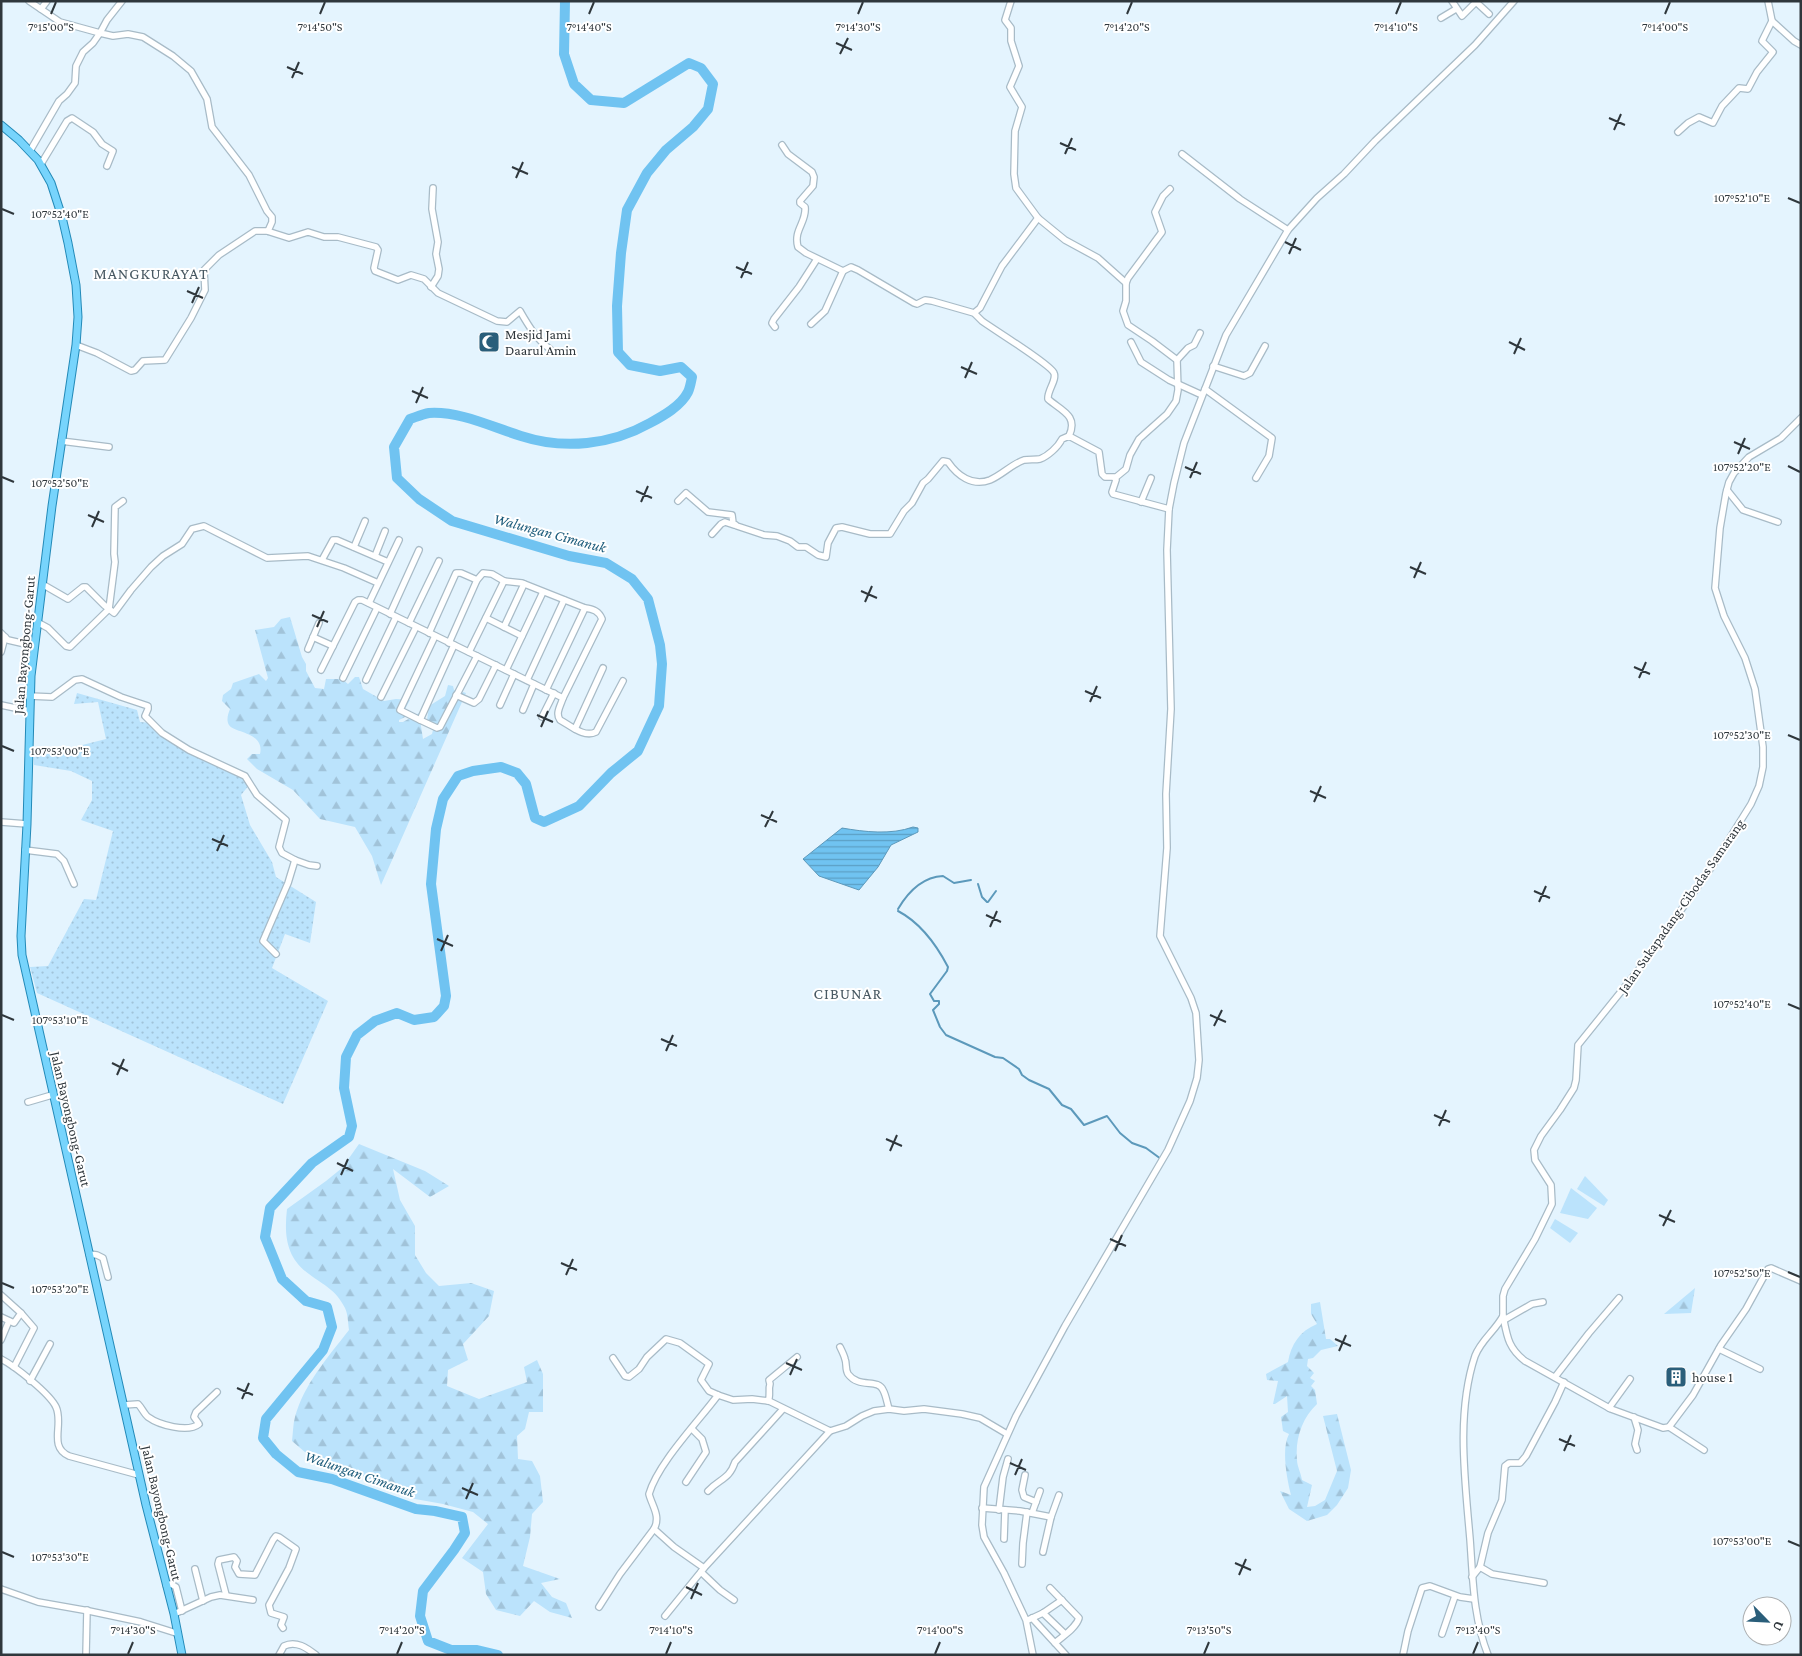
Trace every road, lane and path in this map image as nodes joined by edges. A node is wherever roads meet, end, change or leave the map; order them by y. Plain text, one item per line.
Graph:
1 (29, 1) edge
2 (47, 1) edge
3 (122, 1) edge
4 (1011, 1) edge
5 (1452, 1) edge
6 (1514, 1) edge
7 (1768, 1) edge
8 (1477, 2) edge
9 (41, 9) junction
10 (1456, 9) junction
11 (1489, 14) dead end
12 (1441, 18) dead end
13 (1772, 21) junction
14 (100, 33) junction
15 (1801, 44) edge
16 (1, 125) edge
17 (1678, 132) dead end
18 (782, 145) dead end
19 (30, 151) junction
20 (1182, 154) dead end
21 (41, 164) junction
22 (107, 166) dead end
23 (433, 188) dead end
24 (1170, 189) dead end
25 (1038, 218) junction
26 (1288, 230) junction
27 (268, 231) junction
28 (817, 258) junction
29 (843, 271) junction
30 (1126, 283) junction
31 (431, 287) junction
32 (974, 313) junction
33 (811, 324) dead end
34 (775, 328) dead end
35 (1200, 333) dead end
36 (1131, 342) dead end
37 (76, 345) junction
38 (1265, 346) dead end
39 (550, 349) dead end
40 (1178, 360) junction
41 (1213, 366) junction
42 (1180, 385) junction
43 (1203, 392) junction
44 (1801, 418) edge
45 (1070, 436) junction
46 (61, 441) junction
47 (109, 447) dead end
48 (1115, 478) junction
49 (1151, 478) dead end
50 (1256, 478) dead end
51 (1727, 490) junction
52 (123, 501) dead end
53 (678, 501) dead end
54 (1141, 502) junction
55 (1169, 510) junction
56 (365, 521) dead end
57 (1778, 522) dead end
58 (734, 525) junction
59 (385, 531) dead end
60 (712, 534) dead end
61 (399, 540) dead end
62 (354, 547) junction
63 (419, 550) dead end
64 (375, 556) junction
65 (322, 560) junction
66 (439, 561) dead end
67 (388, 562) junction
68 (477, 580) junction
69 (504, 581) junction
70 (378, 583) junction
71 (42, 584) junction
72 (524, 584) junction
73 (543, 592) junction
74 (564, 600) junction
75 (369, 603) junction
76 (377, 608) junction
77 (585, 608) junction
78 (109, 609) junction
79 (390, 614) junction
80 (396, 617) junction
81 (486, 618) junction
82 (37, 622) junction
83 (409, 623) junction
84 (319, 624) dead end
85 (416, 627) junction
86 (504, 627) junction
87 (432, 634) junction
88 (3, 635) edge
89 (522, 636) junction
90 (313, 637) junction
91 (452, 644) junction
92 (34, 646) junction
93 (333, 646) junction
94 (308, 649) dead end
95 (1, 652) edge
96 (469, 652) junction
97 (476, 656) junction
98 (496, 665) junction
99 (603, 668) dead end
100 (321, 670) dead end
101 (506, 670) junction
102 (514, 674) junction
103 (343, 678) dead end
104 (366, 680) dead end
105 (527, 680) junction
106 (623, 682) dead end
107 (534, 684) junction
108 (546, 690) junction
109 (554, 693) junction
110 (456, 695) junction
111 (29, 696) junction
112 (381, 698) dead end
113 (563, 698) junction
114 (1, 705) edge
115 (500, 705) dead end
116 (523, 710) dead end
117 (30, 711) junction
118 (542, 717) dead end
119 (420, 720) junction
120 (575, 729) junction
121 (1, 822) edge
122 (27, 824) junction
123 (25, 850) junction
124 (295, 860) junction
125 (317, 866) dead end
126 (74, 884) dead end
127 (276, 954) dead end
128 (52, 1095) junction
129 (28, 1102) dead end
130 (89, 1254) junction
131 (108, 1277) dead end
132 (1801, 1281) edge
133 (1, 1295) edge
134 (1618, 1298) dead end
135 (1543, 1302) dead end
136 (21, 1313) junction
137 (1, 1317) edge
138 (1504, 1318) junction
139 (9, 1321) junction
140 (1, 1340) edge
141 (50, 1344) dead end
142 (840, 1347) dead end
143 (1719, 1349) junction
144 (797, 1357) dead end
145 (613, 1358) dead end
146 (1, 1359) edge
147 (14, 1367) junction
148 (1760, 1369) dead end
149 (1555, 1377) junction
150 (1630, 1379) dead end
151 (30, 1381) junction
152 (1564, 1382) junction
153 (216, 1392) dead end
154 (718, 1395) junction
155 (768, 1401) junction
156 (124, 1404) junction
157 (1609, 1408) junction
158 (784, 1409) junction
159 (889, 1409) junction
160 (1634, 1417) junction
161 (1669, 1427) junction
162 (692, 1429) junction
163 (830, 1430) junction
164 (1007, 1434) junction
165 (1637, 1450) dead end
166 (1704, 1450) dead end
167 (1008, 1459) dead end
168 (139, 1475) junction
169 (1025, 1475) dead end
170 (686, 1482) dead end
171 (708, 1491) dead end
172 (1040, 1491) dead end
173 (1058, 1495) dead end
174 (1036, 1502) junction
175 (982, 1508) junction
176 (1002, 1510) junction
177 (1030, 1512) junction
178 (1051, 1517) junction
179 (654, 1529) junction
180 (1004, 1539) dead end
181 (1043, 1552) dead end
182 (1022, 1564) dead end
183 (1480, 1567) junction
184 (195, 1569) dead end
185 (702, 1570) junction
186 (1472, 1577) junction
187 (1544, 1583) dead end
188 (166, 1585) junction
189 (1050, 1588) dead end
190 (1, 1589) edge
191 (226, 1595) junction
192 (1455, 1596) junction
193 (1474, 1599) junction
194 (253, 1600) dead end
195 (734, 1600) dead end
196 (1062, 1600) junction
197 (202, 1601) junction
198 (599, 1607) dead end
199 (87, 1610) junction
200 (182, 1611) junction
201 (1043, 1613) junction
202 (174, 1614) junction
203 (665, 1616) dead end
204 (1029, 1619) junction
205 (283, 1628) dead end
206 (176, 1633) junction
207 (1065, 1634) junction
208 (1442, 1634) dead end
209 (1055, 1643) junction
210 (86, 1655) edge
211 (182, 1655) edge
212 (279, 1655) edge
213 (316, 1655) edge
214 (1033, 1655) edge
215 (1066, 1655) edge
216 (1402, 1655) edge
217 (1488, 1655) edge

1 - 9 street
2 - 9 street
3 - 14 street
4 - 25 street
5 - 10 street
6 - 26 street
7 - 13 street
8 - 10 street
8 - 11 street
9 - 14 street
10 - 12 street
13 - 15 street
13 - 17 street
14 - 19 street
14 - 27 street
16 - 19 main road, Jalan Bayongbong-Garut
18 - 28 street
19 - 21 main road, Jalan Bayongbong-Garut
20 - 26 street
21 - 22 street
21 - 37 main road, Jalan Bayongbong-Garut
23 - 31 street
24 - 30 street
25 - 30 street
25 - 32 street
26 - 41 street
27 - 31 street
27 - 37 street
28 - 29 street
28 - 34 street
29 - 32 street
29 - 33 street
30 - 40 street
31 - 39 street
32 - 45 street
35 - 40 street
36 - 42 street
37 - 46 main road, Jalan Bayongbong-Garut
38 - 41 street
40 - 42 street
41 - 43 street
42 - 43 street
42 - 48 street
43 - 50 street
43 - 55 street
44 - 51 street, Jalan Sukapadang-Cibodas Samarang
45 - 48 street
45 - 58 street
46 - 47 street
46 - 71 main road, Jalan Bayongbong-Garut
48 - 54 street
49 - 54 street
51 - 57 street
51 - 138 street, Jalan Sukapadang-Cibodas Samarang
52 - 78 street
53 - 58 street
54 - 55 street
55 - 164 street
56 - 62 street
58 - 60 street
59 - 64 street
61 - 67 street
62 - 64 street
62 - 65 street
63 - 79 street
64 - 67 street
65 - 70 street
65 - 78 street
66 - 83 street
67 - 70 street
68 - 69 street
68 - 87 street
68 - 91 street
69 - 72 street
69 - 81 street
70 - 75 street
71 - 78 street
71 - 82 main road, Jalan Bayongbong-Garut
72 - 73 street
72 - 86 street
73 - 74 street
73 - 89 street
74 - 77 street
74 - 105 street
75 - 76 street
75 - 93 street
76 - 79 street
76 - 103 street
77 - 108 street
77 - 113 street
78 - 82 street
79 - 80 street
80 - 83 street
80 - 104 street
81 - 86 street
81 - 96 street
82 - 92 main road, Jalan Bayongbong-Garut
83 - 85 street
84 - 90 street
85 - 87 street
85 - 112 street
86 - 89 street
87 - 91 street
87 - 119 street
88 - 92 street
88 - 95 street
89 - 101 street
90 - 93 street
90 - 94 street
91 - 96 street
91 - 119 street
92 - 111 main road, Jalan Bayongbong-Garut
93 - 100 street
96 - 97 street
97 - 98 street
97 - 110 street
98 - 101 street
98 - 110 street
99 - 120 street
101 - 102 street
102 - 105 street
102 - 115 street
105 - 107 street
106 - 120 street
107 - 108 street
107 - 116 street
108 - 109 street
109 - 113 street
109 - 118 street
110 - 119 street
111 - 117 main road, Jalan Bayongbong-Garut
111 - 124 street
113 - 120 street
114 - 117 street
117 - 122 main road, Jalan Bayongbong-Garut
121 - 122 street
122 - 123 main road, Jalan Bayongbong-Garut
123 - 126 street
123 - 128 main road, Jalan Bayongbong-Garut
124 - 125 street
124 - 127 street
128 - 129 street
128 - 130 main road, Jalan Bayongbong-Garut
130 - 131 street
130 - 156 main road, Jalan Bayongbong-Garut
132 - 143 street
133 - 136 street
134 - 149 street
135 - 138 street
136 - 139 street
136 - 147 street
137 - 139 street
138 - 149 street
138 - 186 street
139 - 140 street
141 - 151 street
142 - 159 street
143 - 148 street
143 - 161 street
144 - 155 street
145 - 154 street
146 - 147 street
147 - 151 street
149 - 152 street
150 - 157 street
151 - 168 street
152 - 157 street
152 - 183 street
153 - 156 street
154 - 155 street
154 - 162 street
155 - 158 street
156 - 168 main road, Jalan Bayongbong-Garut
157 - 160 street
158 - 163 street
158 - 171 street
159 - 163 street
159 - 164 street
160 - 161 street
160 - 165 street
161 - 166 street
162 - 170 street
162 - 179 street
163 - 185 street
164 - 175 street
167 - 176 street
168 - 188 main road, Jalan Bayongbong-Garut
169 - 174 street
172 - 174 street
173 - 178 street
174 - 177 street
175 - 176 street
175 - 204 street
176 - 177 street
176 - 180 street
177 - 178 street
177 - 182 street
178 - 181 street
179 - 185 street
179 - 198 street
183 - 186 street
183 - 187 street
184 - 197 street
185 - 195 street
185 - 203 street
186 - 193 street
188 - 200 street
188 - 202 main road, Jalan Bayongbong-Garut
189 - 196 street
190 - 199 street
191 - 194 street
191 - 197 street
191 - 205 street
192 - 193 street
192 - 208 street
192 - 216 street
193 - 217 street
196 - 201 street
196 - 207 street
197 - 200 street
199 - 206 street
199 - 210 street
200 - 202 street
201 - 204 street
201 - 207 street
202 - 206 main road, Jalan Bayongbong-Garut
204 - 209 street
204 - 214 street
206 - 211 main road, Jalan Bayongbong-Garut
207 - 209 street
209 - 215 street
212 - 213 street

